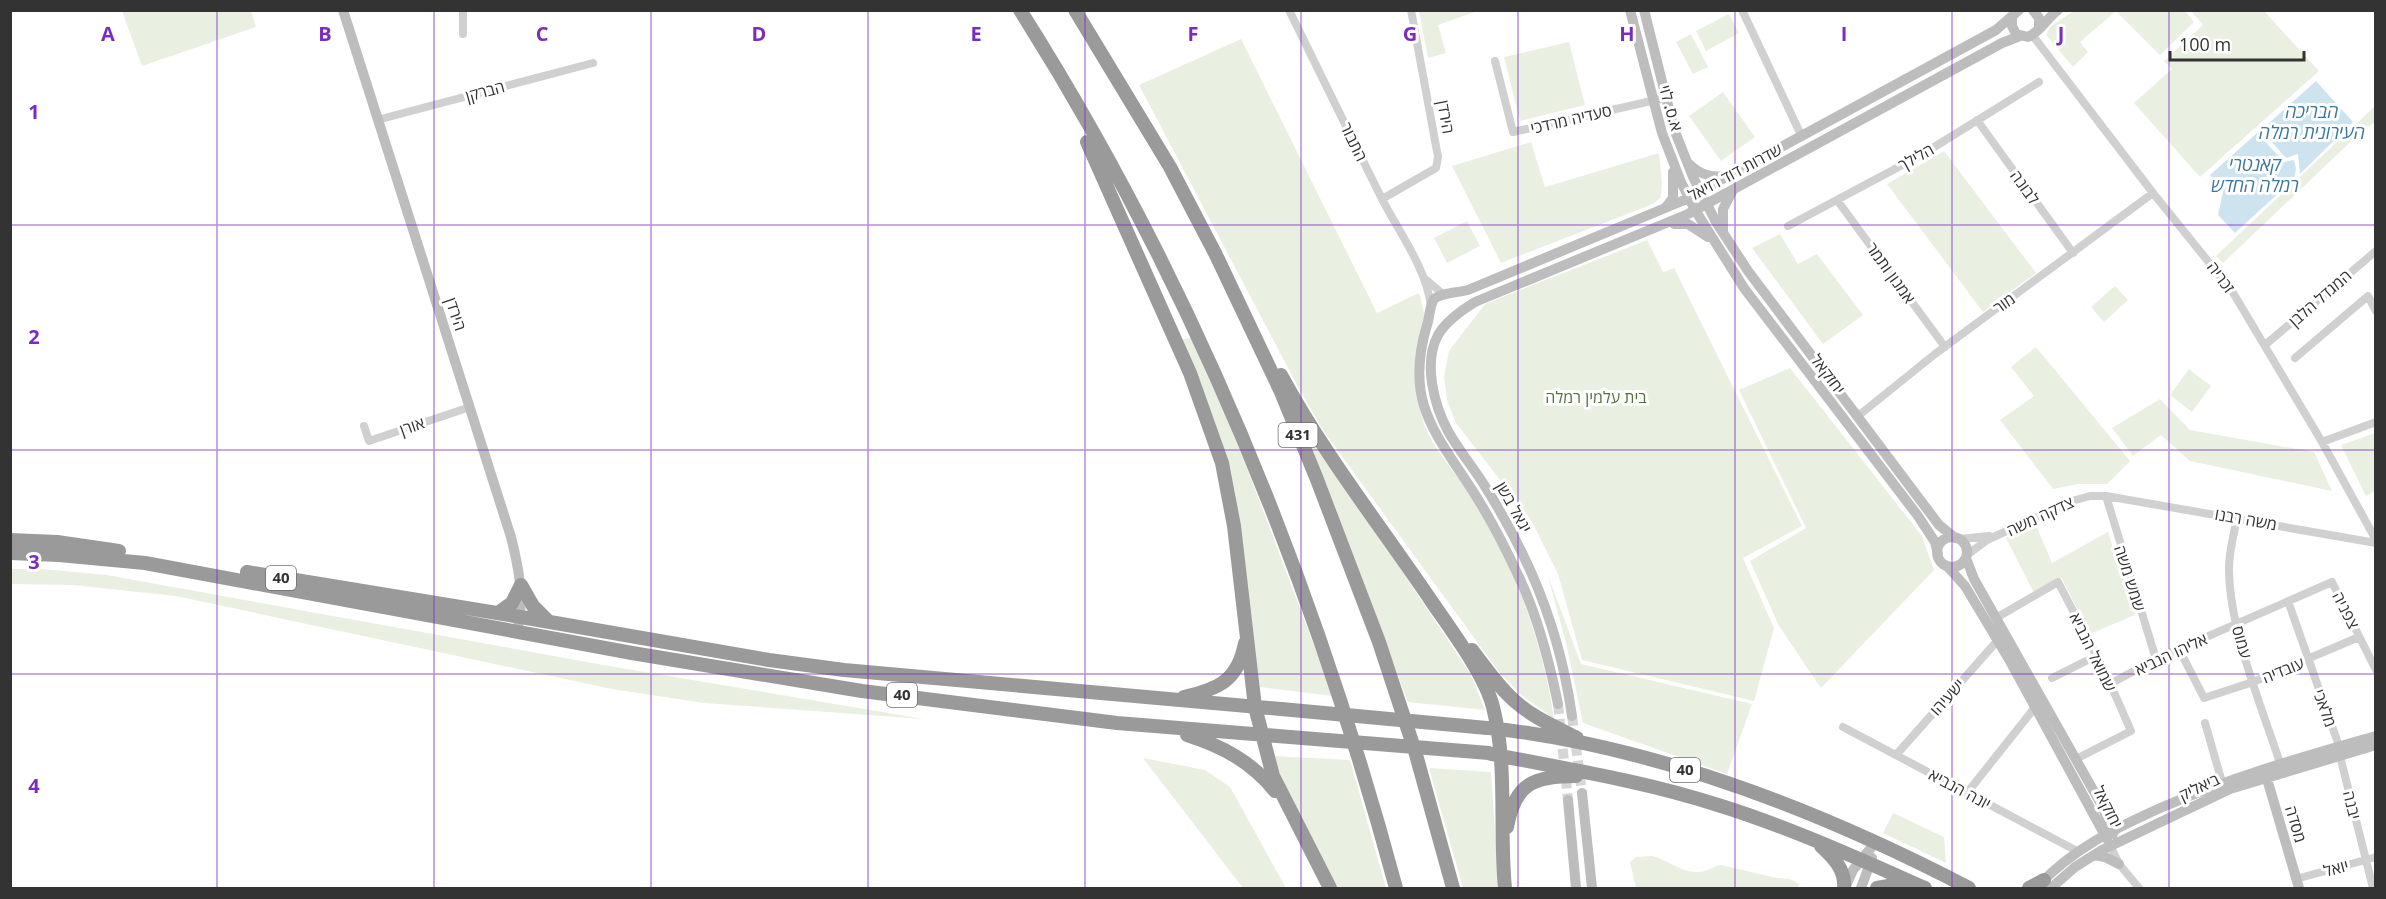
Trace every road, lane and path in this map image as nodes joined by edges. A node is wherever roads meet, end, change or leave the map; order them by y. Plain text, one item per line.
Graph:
1 (343, 10) edge
2 (463, 10) edge
3 (1020, 10) edge
4 (1075, 10) edge
5 (1289, 10) edge
6 (1411, 10) edge
7 (1630, 10) edge
8 (1644, 10) edge
9 (1742, 10) edge
10 (2033, 10) edge
11 (2058, 10) edge
12 (2015, 14) edge
13 (2036, 32) junction
14 (463, 34) dead end
15 (2020, 36) junction
16 (1043, 51) junction
17 (1495, 61) dead end
18 (592, 63) dead end
19 (2039, 82) dead end
20 (1665, 98) junction
21 (1652, 101) junction
22 (377, 120) junction
23 (1977, 120) junction
24 (1802, 137) junction
25 (1670, 157) junction
26 (1686, 161) junction
27 (1730, 176) junction
28 (1733, 190) junction
29 (1700, 192) junction
30 (2153, 193) junction
31 (1688, 198) junction
32 (1382, 199) junction
33 (1838, 200) junction
34 (1707, 205) junction
35 (1191, 206) junction
36 (1695, 210) junction
37 (1663, 211) junction
38 (1665, 225) junction
39 (1788, 226) dead end
40 (1724, 234) junction
41 (1714, 243) junction
42 (2376, 251) edge
43 (2073, 253) junction
44 (1421, 273) junction
45 (1446, 295) junction
46 (1431, 308) junction
47 (2376, 311) edge
48 (1452, 319) junction
49 (2265, 345) junction
50 (1945, 346) junction
51 (2295, 358) dead end
52 (470, 407) junction
53 (1858, 416) junction
54 (2376, 422) edge
55 (364, 426) dead end
56 (2322, 442) junction
57 (2106, 496) junction
58 (2116, 498) joint
59 (2237, 518) junction
60 (1999, 535) junction
61 (1957, 539) junction
62 (10, 540) edge
63 (2376, 542) edge
64 (10, 554) edge
65 (1938, 554) junction
66 (1966, 556) junction
67 (1947, 566) junction
68 (1409, 568) junction
69 (2332, 582) joint
70 (521, 585) junction
71 (1242, 591) junction
72 (2288, 601) junction
73 (498, 613) junction
74 (521, 616) junction
75 (1996, 618) junction
76 (551, 623) junction
77 (2236, 624) junction
78 (517, 631) junction
79 (2360, 637) junction
80 (1998, 640) junction
81 (2179, 649) junction
82 (2096, 656) junction
83 (2156, 659) junction
84 (2307, 660) junction
85 (2376, 670) edge
86 (2052, 678) dead end
87 (2253, 682) junction
88 (2110, 684) junction
89 (1171, 701) junction
90 (1558, 704) tunnel mouth
91 (2036, 706) junction
92 (1255, 707) junction
93 (1572, 716) tunnel mouth
94 (1117, 723) junction
95 (2205, 723) dead end
96 (1843, 727) dead end
97 (1492, 728) junction
98 (1261, 735) junction
99 (2376, 736) edge
100 (1590, 744) junction
101 (2376, 746) edge
102 (2340, 751) junction
103 (1494, 754) junction
104 (1896, 755) junction
105 (2076, 759) junction
106 (2280, 763) junction
107 (2265, 774) junction
108 (1606, 776) junction
109 (2222, 782) junction
110 (1967, 793) junction
111 (1582, 794) tunnel mouth
112 (1568, 800) tunnel mouth
113 (1294, 821) junction
114 (2109, 832) junction
115 (1812, 839) junction
116 (1875, 843) junction
117 (2110, 845) junction
118 (2077, 851) junction
119 (1502, 855) junction
120 (2094, 855) junction
121 (2376, 857) edge
122 (2366, 860) junction
123 (1866, 862) junction
124 (2119, 864) junction
125 (2298, 884) edge
126 (2044, 886) edge
127 (1330, 888) edge
128 (1396, 888) edge
129 (1453, 888) edge
130 (1505, 888) edge
131 (1576, 888) edge
132 (1592, 888) edge
133 (1844, 888) edge
134 (1861, 888) edge
135 (1876, 888) edge
136 (1920, 888) edge
137 (1925, 888) edge
138 (1969, 888) edge
139 (2028, 888) edge
140 (2139, 888) edge
141 (2373, 888) edge

1 - 22 main road, הירדן
2 - 14 street
3 - 16 highway
4 - 35 highway, 431
5 - 32 street, התבור
6 - 32 street, הירדן
7 - 21 main road, א.ס. לוי
8 - 20 main road, א.ס. לוי
9 - 24 street, שדרות דוד רזיאל
10 - 13 main road
11 - 13 main road
12 - 15 main road
12 - 24 main road, שדרות דוד רזיאל
13 - 15 main road
13 - 30 street, זכריה
15 - 28 main road, שדרות דוד רזיאל
16 - 71 highway
16 - 128 highway
17 - 21 street, סעדיה מרדכי
18 - 22 street, הברקן
19 - 23 street, הלילך
20 - 21 street, סעדיה מרדכי
20 - 26 main road, א.ס. לוי
21 - 25 main road, א.ס. לוי
22 - 52 main road, הירדן
23 - 33 street, הלילך
23 - 43 street, לבונה
24 - 27 main road, שדרות דוד רזיאל
25 - 31 main road, א.ס. לוי
25 - 37 main road
26 - 27 main road
26 - 29 main road, א.ס. לוי
27 - 29 main road, שדרות דוד רזיאל
28 - 34 main road, שדרות דוד רזיאל
28 - 40 main road
29 - 31 main road, שדרות דוד רזיאל
29 - 34 main road, א.ס. לוי
30 - 43 street, מור
30 - 49 street, זכריה
31 - 36 main road, א.ס. לוי
31 - 37 main road, שדרות דוד רזיאל
32 - 44 street, התבור
33 - 39 street, הלילך
33 - 50 street, אמנון ותמר
34 - 36 main road, שדרות דוד רזיאל
34 - 40 main road, יחזקאל
35 - 68 highway
35 - 129 highway, 431
36 - 38 main road, שדרות דוד רזיאל
36 - 41 main road, יחזקאל
37 - 45 main road, שדרות דוד רזיאל
38 - 41 main road
38 - 48 main road, שדרות דוד רזיאל
40 - 53 main road, יחזקאל
41 - 65 main road, יחזקאל
42 - 49 street, המגדל הלבן
43 - 50 street, מור
44 - 45 street, התבור
44 - 46 street, התבור
45 - 46 main road
45 - 48 main road
46 - 48 main road
46 - 90 main road, יגאל בשן
47 - 51 street
48 - 93 main road, יגאל בשן
49 - 56 street, זכריה
50 - 53 street, מור
52 - 55 street, אורן
52 - 70 main road, הירדן
53 - 61 main road, יחזקאל
54 - 56 street
56 - 63 street, זכריה
57 - 58 street, צדקה משה
57 - 60 street, צדקה משה
57 - 83 street, שמש משה
58 - 59 street, משה רבנו
59 - 63 street, משה רבנו
59 - 77 street, עמוס
60 - 61 street, צדקה משה
60 - 66 street, צדקה משה
61 - 65 main road
61 - 66 main road
62 - 73 highway, 40
64 - 78 highway, 40
65 - 67 main road
66 - 67 main road
66 - 75 main road, יחזקאל
67 - 80 main road, יחזקאל
68 - 97 highway
68 - 100 highway
69 - 72 street, אליהו הנביא
69 - 79 street, צפניה
70 - 73 highway
70 - 74 main road, הירדן
70 - 76 highway
71 - 89 highway
71 - 92 highway
72 - 77 street, אליהו הנביא
72 - 84 street, מלאכי
73 - 74 highway, 40
74 - 76 highway, 40
74 - 78 main road, הירדן
75 - 82 street, שמואל הנביא
75 - 105 main road, יחזקאל
76 - 89 highway, 40
77 - 81 street, אליהו הנביא
77 - 87 street, עמוס
78 - 94 highway, 40
79 - 84 street, עובדיה
79 - 85 street, צפניה
80 - 91 main road, יחזקאל
80 - 104 street, ישעיהו
81 - 83 street, אליהו הנביא
81 - 87 street, עובדיה
82 - 86 street
82 - 88 street, שמואל הנביא
83 - 88 street, אליהו הנביא
84 - 87 street, עובדיה
84 - 102 street, מלאכי
87 - 106 street, עמוס
88 - 105 street, שמואל הנביא
89 - 92 highway, 40
91 - 110 street
91 - 114 main road, יחזקאל
92 - 97 highway, 40, bridge
92 - 98 highway
94 - 98 highway, 40
94 - 113 highway
95 - 109 street, ביאליק
96 - 104 street, יונה הנביא
97 - 100 highway, 40
97 - 103 highway
98 - 103 highway, 40, bridge
98 - 113 highway
99 - 102 main road, ביאליק
100 - 116 highway, 40
101 - 102 main road, ביאליק
102 - 106 main road, ביאליק
102 - 107 main road, ביאליק
102 - 122 street, יבנה
103 - 108 highway, 40
103 - 119 highway
104 - 110 street, יונה הנביא
105 - 114 main road, יחזקאל
106 - 107 main road, ביאליק
107 - 109 main road, ביאליק
107 - 117 main road, ביאליק
107 - 125 main road, מסדה
108 - 115 highway, 40
108 - 119 highway
109 - 114 main road, ביאליק
110 - 118 street, יונה הנביא
111 - 132 main road
112 - 131 main road
113 - 127 highway
114 - 117 main road, יחזקאל
114 - 118 main road, ביאליק
115 - 123 highway, 40
115 - 133 highway
116 - 123 main road
116 - 138 highway, 40
117 - 120 main road, ביאליק
117 - 124 street
118 - 126 main road, ביאליק
119 - 130 highway
120 - 124 main road
120 - 126 main road, ביאליק
121 - 122 street, יואל
122 - 125 street, יואל
122 - 141 street, יבנה
123 - 133 main road
123 - 134 main road
123 - 137 highway, 40
124 - 140 street
126 - 139 highway
135 - 136 highway

